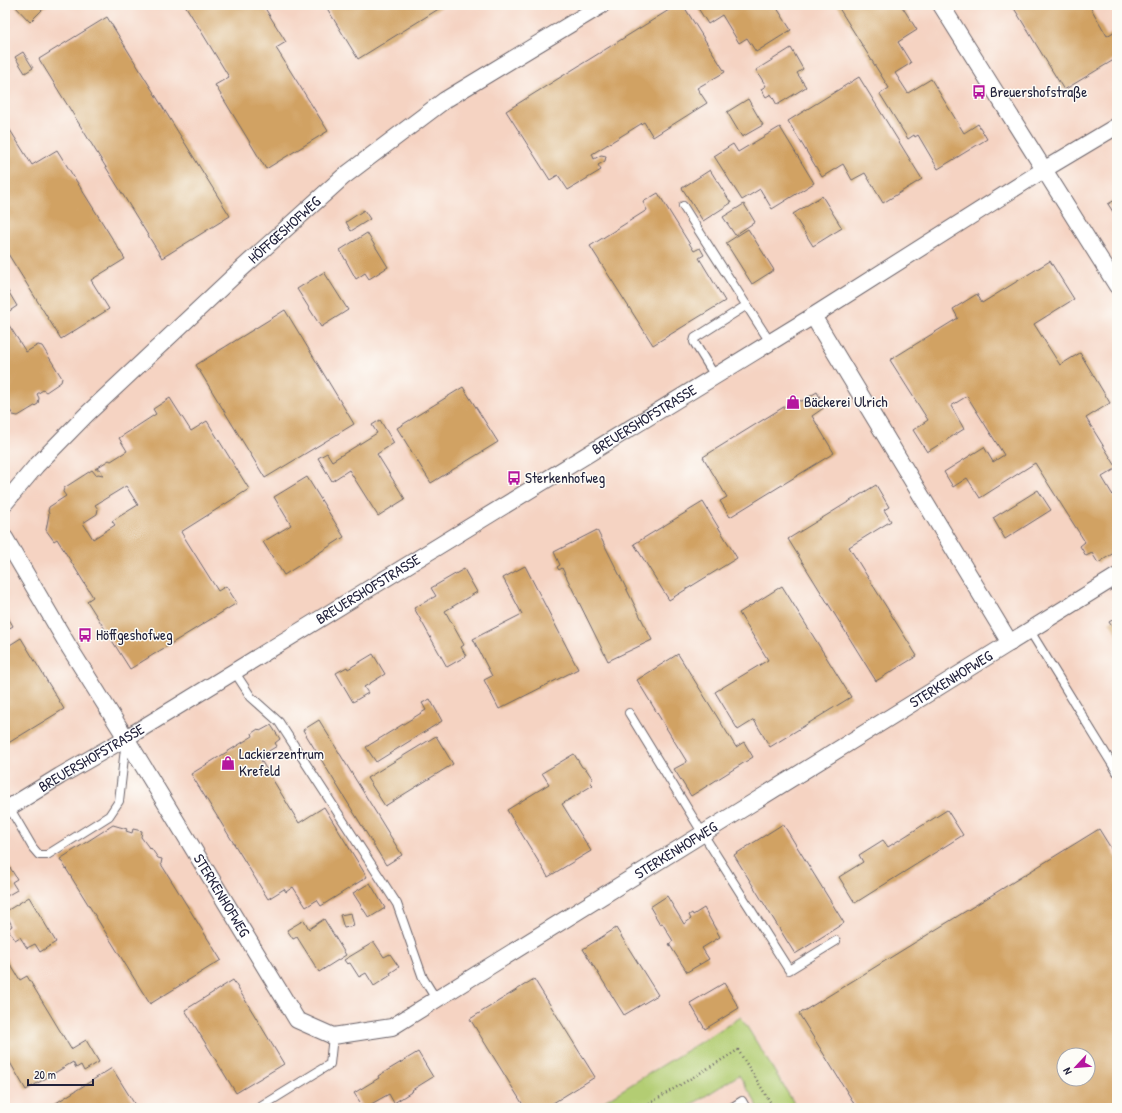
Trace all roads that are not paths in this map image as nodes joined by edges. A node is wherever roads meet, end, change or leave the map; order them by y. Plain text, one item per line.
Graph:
1 (602, 5) edge
2 (941, 5) edge
3 (1117, 126) edge
4 (1045, 169) junction
5 (684, 206) dead end
6 (1117, 286) edge
7 (747, 305) junction
8 (813, 316) junction
9 (770, 342) junction
10 (715, 376) junction
11 (5, 503) edge
12 (5, 538) edge
13 (1117, 576) edge
14 (1030, 631) junction
15 (1010, 643) junction
16 (234, 671) junction
17 (629, 713) dead end
18 (126, 738) junction
19 (1117, 772) edge
20 (7, 809) edge
21 (703, 834) junction
22 (836, 941) dead end
23 (436, 999) junction
24 (333, 1036) junction
25 (259, 1108) edge
26 (731, 1108) edge
27 (746, 1108) edge

1 - 11 street, HÖFFGESHOFWEG
2 - 4 street
3 - 4 street, BREUERSHOFSTRASSE
4 - 6 street
4 - 8 street, BREUERSHOFSTRASSE
5 - 7 lane
7 - 9 lane
7 - 10 lane
8 - 9 street, BREUERSHOFSTRASSE
8 - 15 street
9 - 10 street, BREUERSHOFSTRASSE
10 - 16 street, BREUERSHOFSTRASSE
12 - 18 street
13 - 14 street, STERKENHOFWEG
14 - 15 street, STERKENHOFWEG
14 - 19 lane
15 - 21 street, STERKENHOFWEG
16 - 18 street, BREUERSHOFSTRASSE
16 - 23 lane
17 - 21 lane
18 - 20 street, BREUERSHOFSTRASSE
18 - 20 lane
18 - 24 street, STERKENHOFWEG
21 - 22 lane
21 - 23 street, STERKENHOFWEG
23 - 24 street, STERKENHOFWEG
24 - 25 lane
26 - 27 lane

